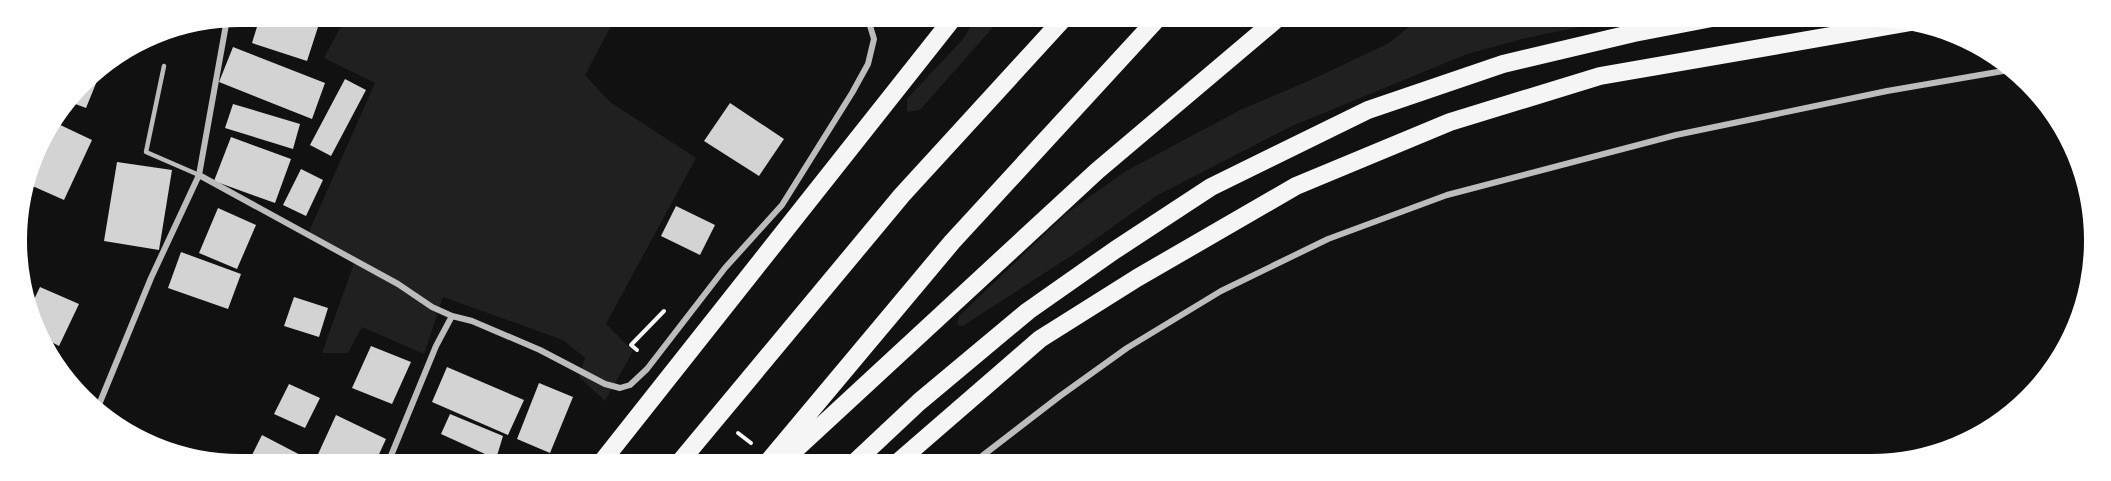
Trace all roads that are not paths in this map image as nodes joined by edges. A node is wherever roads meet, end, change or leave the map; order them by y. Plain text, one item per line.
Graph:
1 (226, 27) edge
2 (870, 27) edge
3 (946, 27) edge
4 (1057, 27) edge
5 (1150, 27) edge
6 (1267, 27) edge
7 (1665, 27) edge
8 (1882, 27) edge
9 (164, 66) dead end
10 (2001, 71) edge
11 (199, 175) junction
12 (452, 315) junction
13 (100, 401) edge
14 (392, 454) edge
15 (609, 454) edge
16 (687, 454) edge
17 (775, 454) edge
18 (791, 454) edge
19 (864, 454) edge
20 (907, 454) edge
21 (985, 454) edge

1 - 11 street
2 - 12 street
3 - 15 highway
4 - 16 highway
5 - 17 highway
6 - 18 highway
7 - 19 highway
8 - 20 highway
9 - 11 lane
10 - 21 street
11 - 12 street
11 - 13 street
12 - 14 street

